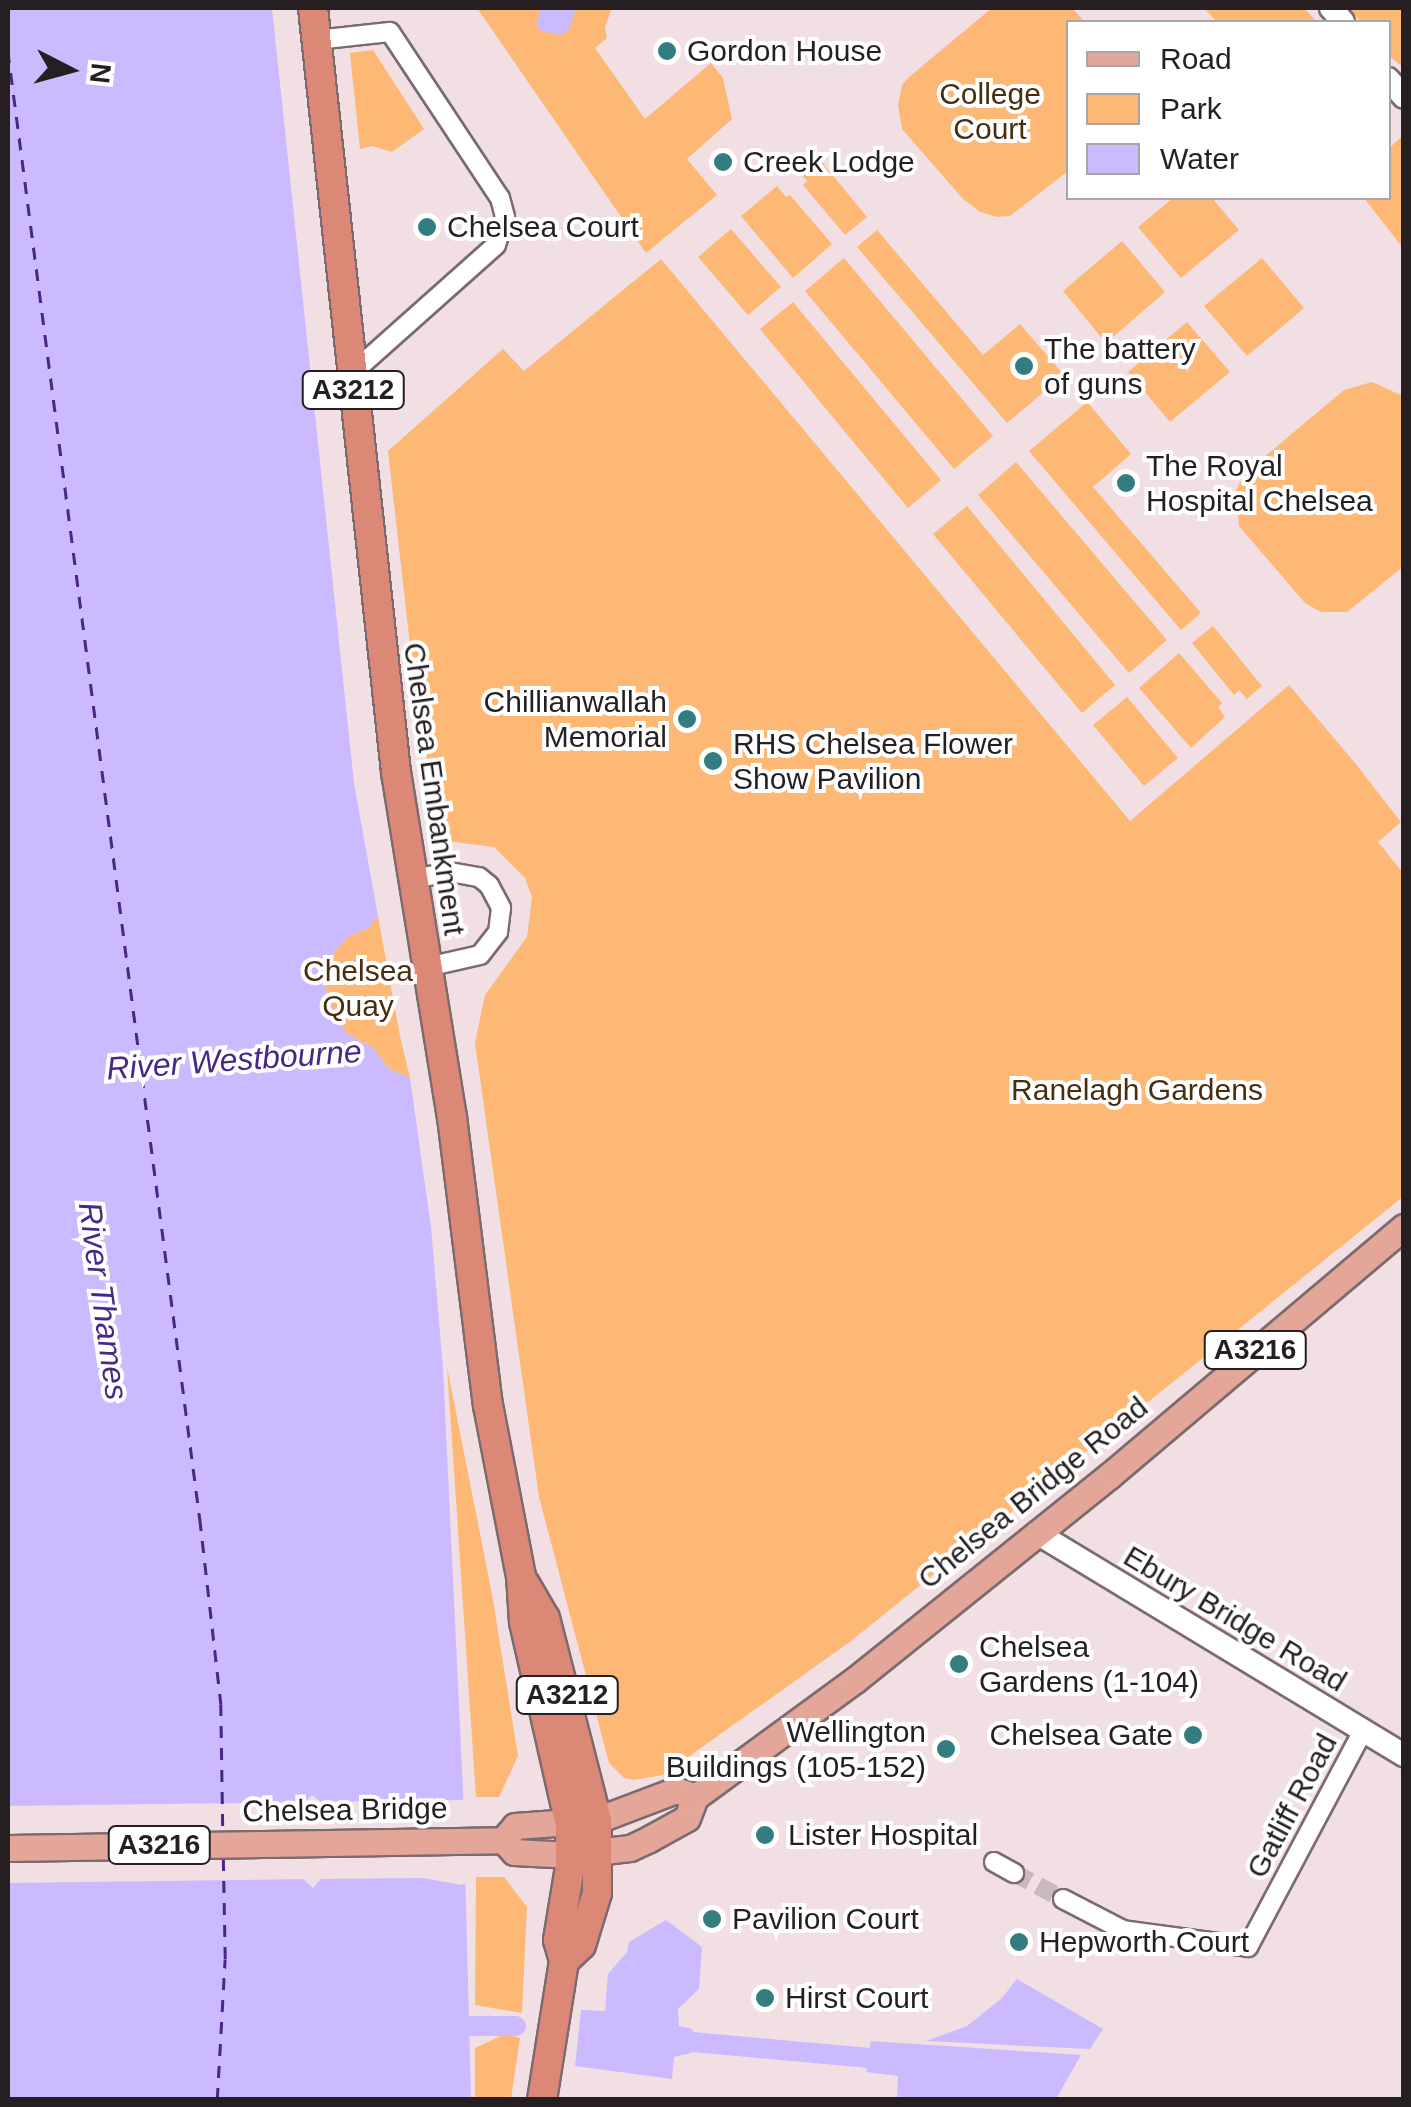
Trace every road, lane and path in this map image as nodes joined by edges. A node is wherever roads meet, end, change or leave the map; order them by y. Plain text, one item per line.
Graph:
1 (313, 8) edge
2 (316, 40) junction
3 (351, 374) junction
4 (412, 879) junction
5 (426, 967) junction
6 (1404, 1227) edge
7 (1036, 1532) junction
8 (1363, 1732) junction
9 (1404, 1755) edge
10 (695, 1797) junction
11 (583, 1822) junction
12 (502, 1840) junction
13 (8, 1848) edge
14 (599, 1852) junction
15 (571, 1855) junction
16 (994, 1862) dead end
17 (1014, 1873) tunnel mouth
18 (1063, 1899) tunnel mouth
19 (564, 1961) junction
20 (542, 2100) edge

1 - 2 highway, Chelsea Embankment / A3212
2 - 3 highway, Chelsea Embankment / A3212
2 - 3 street
3 - 4 highway, Chelsea Embankment / A3212
4 - 5 highway, Chelsea Embankment / A3212
4 - 5 street
5 - 11 highway, Chelsea Embankment / A3212
6 - 7 main road, Chelsea Bridge Road / A3216
7 - 8 main road, Ebury Bridge Road
7 - 10 main road, Chelsea Bridge Road / A3216
8 - 9 main road, Ebury Bridge Road
8 - 18 street, Gatliff Road
10 - 11 main road, A3216
10 - 14 main road, Chelsea Bridge Road / A3216
11 - 12 main road, Chelsea Bridge / A3216
11 - 14 highway, A3212
11 - 15 highway, A3212
12 - 13 main road, Chelsea Bridge / A3216
12 - 15 main road, Chelsea Bridge / A3216
14 - 15 main road, Chelsea Bridge Road / A3216
14 - 19 highway, A3212
15 - 19 highway, A3212
16 - 17 street
19 - 20 highway, A3212

